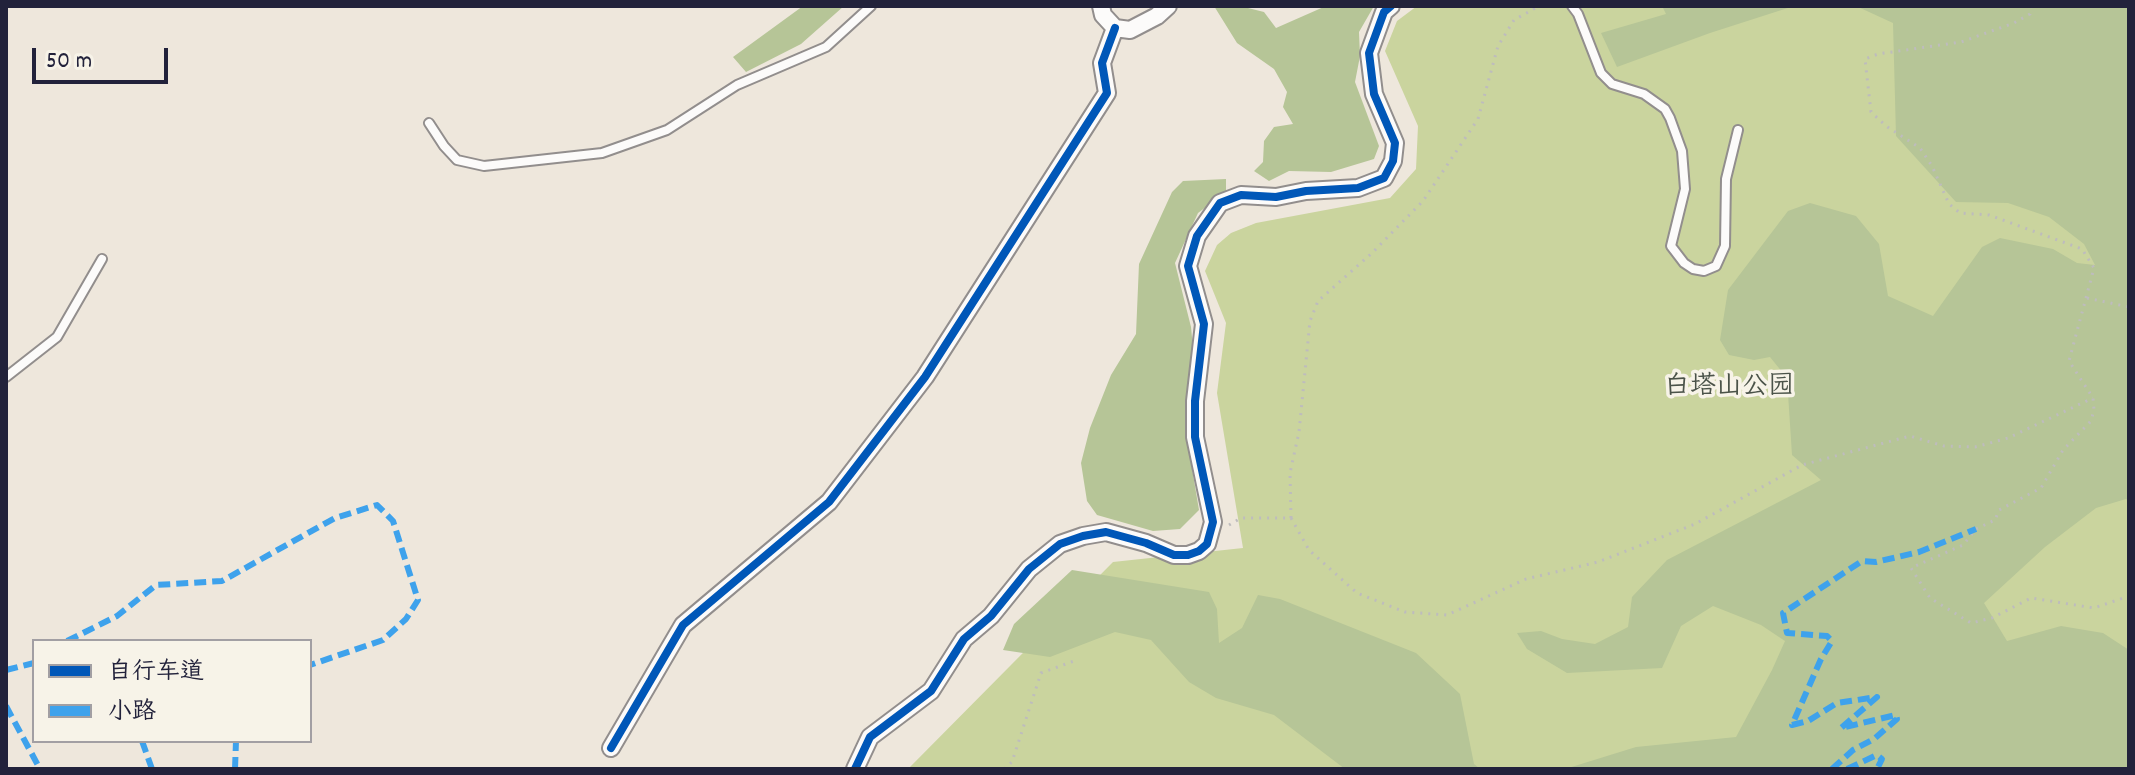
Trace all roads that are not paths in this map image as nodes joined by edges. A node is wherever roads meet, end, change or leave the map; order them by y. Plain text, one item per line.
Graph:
1 (871, 6) edge
2 (1101, 6) edge
3 (1168, 6) edge
4 (1391, 6) edge
5 (1572, 6) edge
6 (1115, 28) junction
7 (429, 123) dead end
8 (1738, 130) dead end
9 (102, 259) dead end
10 (6, 377) edge
11 (611, 748) dead end
12 (855, 769) edge

1 - 7 lane
2 - 6 street
3 - 6 street
4 - 12 street
5 - 8 lane
6 - 11 street
9 - 10 lane

